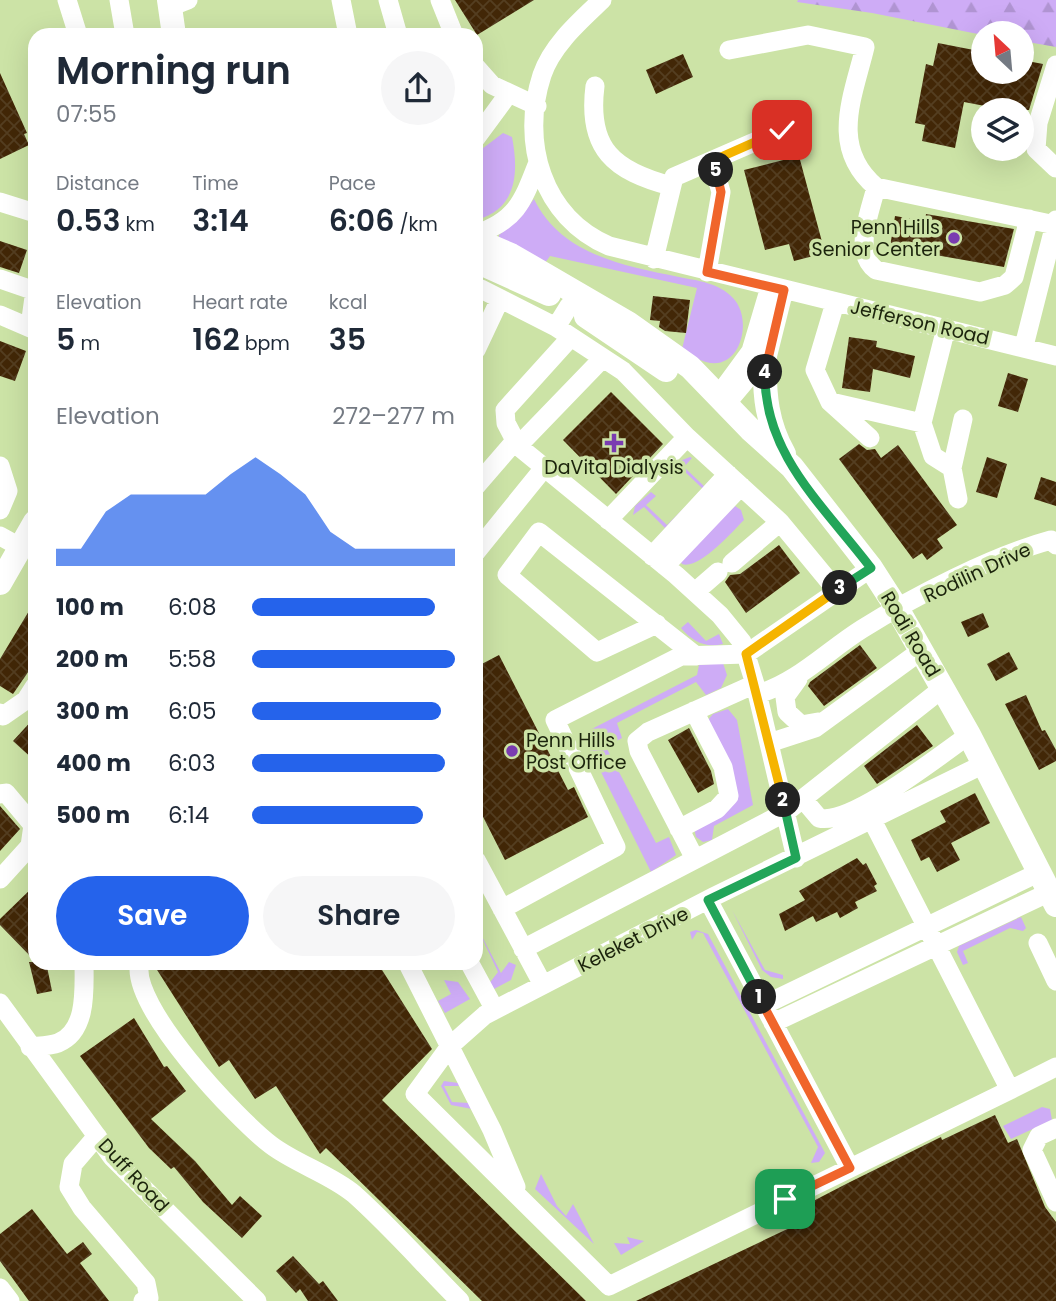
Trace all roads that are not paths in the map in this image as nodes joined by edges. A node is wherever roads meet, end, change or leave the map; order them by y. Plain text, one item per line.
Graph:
1 (67, 0) edge
2 (119, 0) edge
3 (341, 0) edge
4 (388, 0) edge
5 (440, 0) edge
6 (176, 2) edge
7 (591, 4) edge
8 (76, 28) edge
9 (124, 28) edge
10 (174, 28) edge
11 (347, 28) edge
12 (396, 28) edge
13 (451, 28) edge
14 (729, 50) dead end
15 (1056, 65) edge
16 (483, 75) edge
17 (595, 86) dead end
18 (509, 93) junction
19 (537, 106) junction
20 (483, 128) edge
21 (782, 130) dead end
22 (712, 161) junction
23 (537, 164) junction
24 (1056, 168) edge
25 (671, 186) junction
26 (876, 187) junction
27 (0, 202) edge
28 (28, 211) edge
29 (1028, 219) junction
30 (1055, 222) edge
31 (483, 231) edge
32 (483, 243) edge
33 (654, 259) junction
34 (483, 264) edge
35 (707, 272) junction
36 (507, 274) junction
37 (0, 279) edge
38 (483, 287) edge
39 (28, 288) edge
40 (777, 289) junction
41 (483, 292) edge
42 (500, 299) junction
43 (835, 303) junction
44 (569, 306) junction
45 (0, 315) edge
46 (28, 326) edge
47 (946, 328) junction
48 (563, 332) junction
49 (483, 335) edge
50 (1024, 346) junction
51 (1056, 356) edge
52 (603, 358) junction
53 (765, 360) junction
54 (722, 400) junction
55 (830, 402) junction
56 (963, 419) dead end
57 (922, 423) junction
58 (687, 437) junction
59 (870, 438) dead end
60 (516, 443) junction
61 (0, 466) edge
62 (792, 467) junction
63 (544, 468) junction
64 (952, 468) junction
65 (483, 478) edge
66 (735, 480) junction
67 (958, 499) dead end
68 (0, 510) edge
69 (608, 520) junction
70 (780, 522) junction
71 (28, 528) edge
72 (10, 542) edge
73 (483, 543) edge
74 (1056, 545) edge
75 (658, 561) junction
76 (871, 568) junction
77 (0, 583) edge
78 (837, 591) junction
79 (695, 592) junction
80 (898, 610) junction
81 (657, 624) junction
82 (922, 650) junction
83 (746, 654) junction
84 (696, 656) junction
85 (811, 666) junction
86 (943, 688) junction
87 (757, 689) junction
88 (28, 697) edge
89 (694, 711) junction
90 (0, 713) edge
91 (823, 721) junction
92 (969, 735) junction
93 (769, 743) junction
94 (984, 764) junction
95 (0, 794) edge
96 (803, 799) junction
97 (786, 812) junction
98 (28, 817) edge
99 (872, 820) junction
100 (679, 829) junction
101 (28, 848) edge
102 (796, 858) junction
103 (695, 859) junction
104 (483, 873) edge
105 (0, 879) edge
106 (1048, 890) edge
107 (708, 900) junction
108 (502, 909) junction
109 (933, 936) junction
110 (1038, 943) dead end
111 (523, 949) junction
112 (84, 970) edge
113 (139, 970) edge
114 (411, 970) edge
115 (473, 970) edge
116 (1056, 981) edge
117 (542, 985) junction
118 (0, 1003) edge
119 (764, 1005) junction
120 (495, 1010) junction
121 (773, 1023) junction
122 (450, 1046) junction
123 (30, 1047) junction
124 (1056, 1067) edge
125 (1010, 1090) junction
126 (1056, 1128) edge
127 (97, 1136) junction
128 (850, 1168) junction
129 (520, 1198) junction
130 (1056, 1202) edge
131 (0, 1288) edge
132 (10, 1301) edge
133 (143, 1301) edge
134 (257, 1301) edge
135 (460, 1301) edge

1 - 8 street
2 - 9 street
3 - 11 street
4 - 12 street
5 - 13 street
6 - 10 main road
7 - 19 street
14 - 26 street
15 - 24 street
16 - 18 street
17 - 25 street
18 - 19 street
18 - 20 street
19 - 23 street
21 - 22 street
22 - 25 street
22 - 35 street
23 - 31 street
23 - 33 street, Jefferson Road
25 - 33 street
26 - 29 street
26 - 29 street
27 - 28 street
29 - 30 street
30 - 50 street
32 - 54 main road, Rodi Road
33 - 35 street, Jefferson Road
34 - 36 main road, Rodi Road
35 - 40 street, Jefferson Road
36 - 38 street
36 - 44 main road, Rodi Road
37 - 39 street
40 - 43 street, Jefferson Road
40 - 53 street
40 - 54 street
41 - 42 street
42 - 48 street
42 - 49 street
43 - 47 street, Jefferson Road
43 - 55 street
44 - 48 street
44 - 54 main road, Rodi Road
45 - 46 street
47 - 50 street, Jefferson Road
47 - 57 street
48 - 52 street
48 - 60 street
50 - 51 street, Jefferson Road
52 - 58 street
52 - 60 street
53 - 54 street
53 - 62 main road
54 - 62 main road, Rodi Road
55 - 57 street
55 - 59 street
56 - 64 street
57 - 64 street
58 - 66 street
58 - 69 street
60 - 63 street
60 - 65 street
61 - 68 street
62 - 76 main road, Rodi Road
63 - 69 street
63 - 73 street
64 - 67 street
66 - 70 street
66 - 75 street
69 - 75 street
70 - 78 street
70 - 79 street
71 - 72 main road
72 - 77 main road
74 - 80 street, Rodilin Drive
75 - 79 street
76 - 78 street
76 - 80 main road, Rodi Road
78 - 83 street
79 - 83 street
80 - 82 main road, Rodi Road
80 - 85 street
81 - 81 street
81 - 84 street
82 - 86 main road, Rodi Road
82 - 91 street
83 - 84 street
83 - 87 street
84 - 108 street
85 - 87 street
85 - 91 street
86 - 92 main road, Rodi Road
86 - 96 street
87 - 89 street
87 - 93 street
88 - 90 street
89 - 100 street
89 - 100 street
91 - 93 street
92 - 94 main road, Rodi Road
92 - 96 street
93 - 97 street
94 - 99 street, Keleket Drive
94 - 106 main road, Rodi Road
95 - 98 street
96 - 97 street
97 - 102 street
97 - 103 street
99 - 102 street, Keleket Drive
99 - 109 street
100 - 103 street
101 - 105 street
102 - 107 street, Keleket Drive
103 - 111 street
104 - 108 street
106 - 109 street
107 - 117 street, Keleket Drive
107 - 119 street
108 - 111 street
109 - 119 street
109 - 121 street
109 - 125 street
110 - 116 street
111 - 117 street
112 - 123 street
113 - 135 street
114 - 122 street
115 - 120 street
117 - 120 street, Keleket Drive
118 - 123 street, Duff Road
119 - 121 street
120 - 122 street, Keleket Drive
121 - 128 street
122 - 129 street
122 - 129 street, Keleket Drive
123 - 127 street, Duff Road
124 - 125 street
125 - 128 street
126 - 130 street
127 - 133 street
127 - 134 street, Duff Road
128 - 129 street
131 - 132 street

